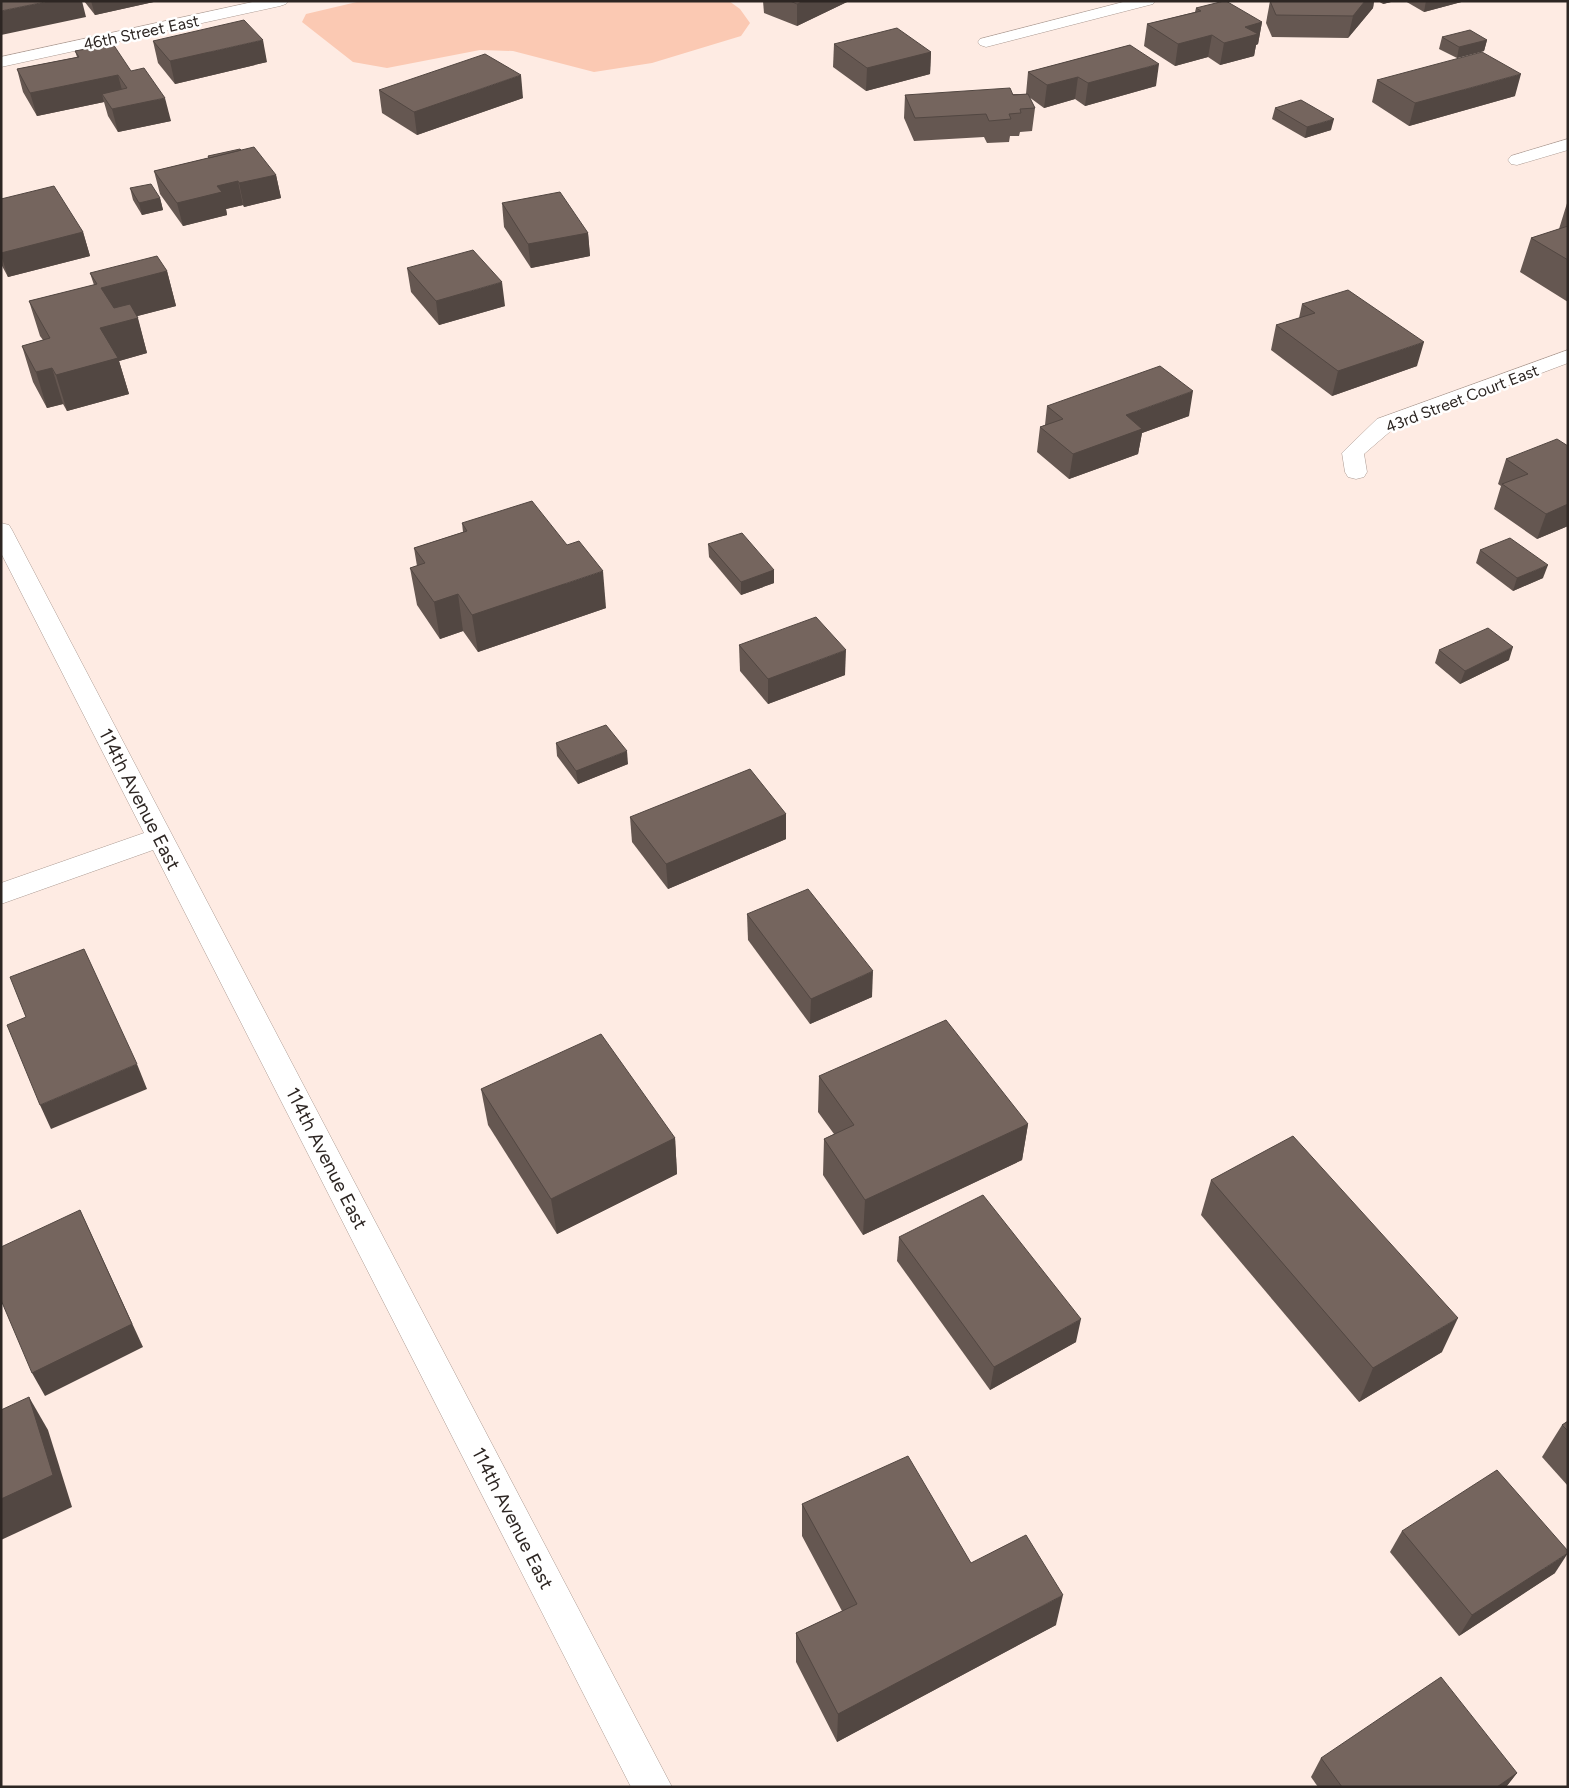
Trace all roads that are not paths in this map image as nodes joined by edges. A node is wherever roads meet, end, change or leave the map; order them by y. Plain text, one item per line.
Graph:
1 (280, 1) edge
2 (1146, 1) edge
3 (986, 42) dead end
4 (1, 62) edge
5 (1568, 144) edge
6 (1517, 160) dead end
7 (1568, 356) edge
8 (1356, 472) dead end
9 (1, 530) edge
10 (160, 837) junction
11 (1, 894) edge
12 (652, 1787) edge

1 - 4 street, 46th Street East
2 - 3 street
5 - 6 street
7 - 8 street, 43rd Street Court East
9 - 10 street, 114th Avenue East
10 - 11 street
10 - 12 street, 114th Avenue East

